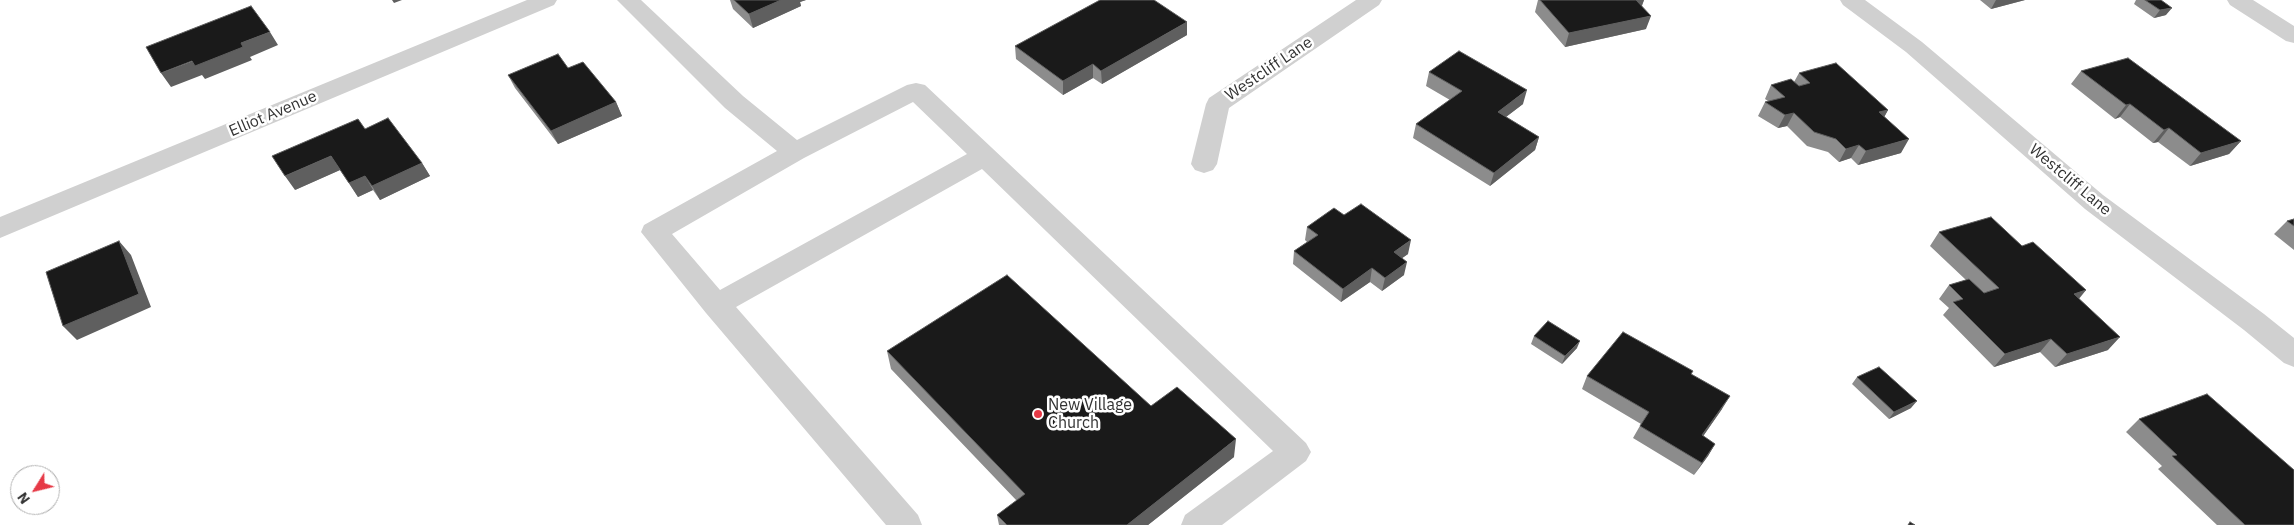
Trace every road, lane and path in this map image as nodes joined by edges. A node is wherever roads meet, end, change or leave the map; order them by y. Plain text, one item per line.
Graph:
1 (546, 0) edge
2 (628, 0) edge
3 (1371, 0) edge
4 (1850, 0) edge
5 (2238, 0) edge
6 (2294, 36) edge
7 (795, 152) junction
8 (984, 156) junction
9 (1204, 164) dead end
10 (0, 228) edge
11 (716, 305) junction
12 (2294, 355) edge
13 (906, 525) edge
14 (1197, 525) edge

1 - 10 street, Elliot Avenue
2 - 7 street
3 - 9 street, Westcliff Lane
4 - 12 street, Westcliff Lane
5 - 6 street
7 - 8 street
7 - 11 street
8 - 11 street
8 - 14 street
11 - 13 street

